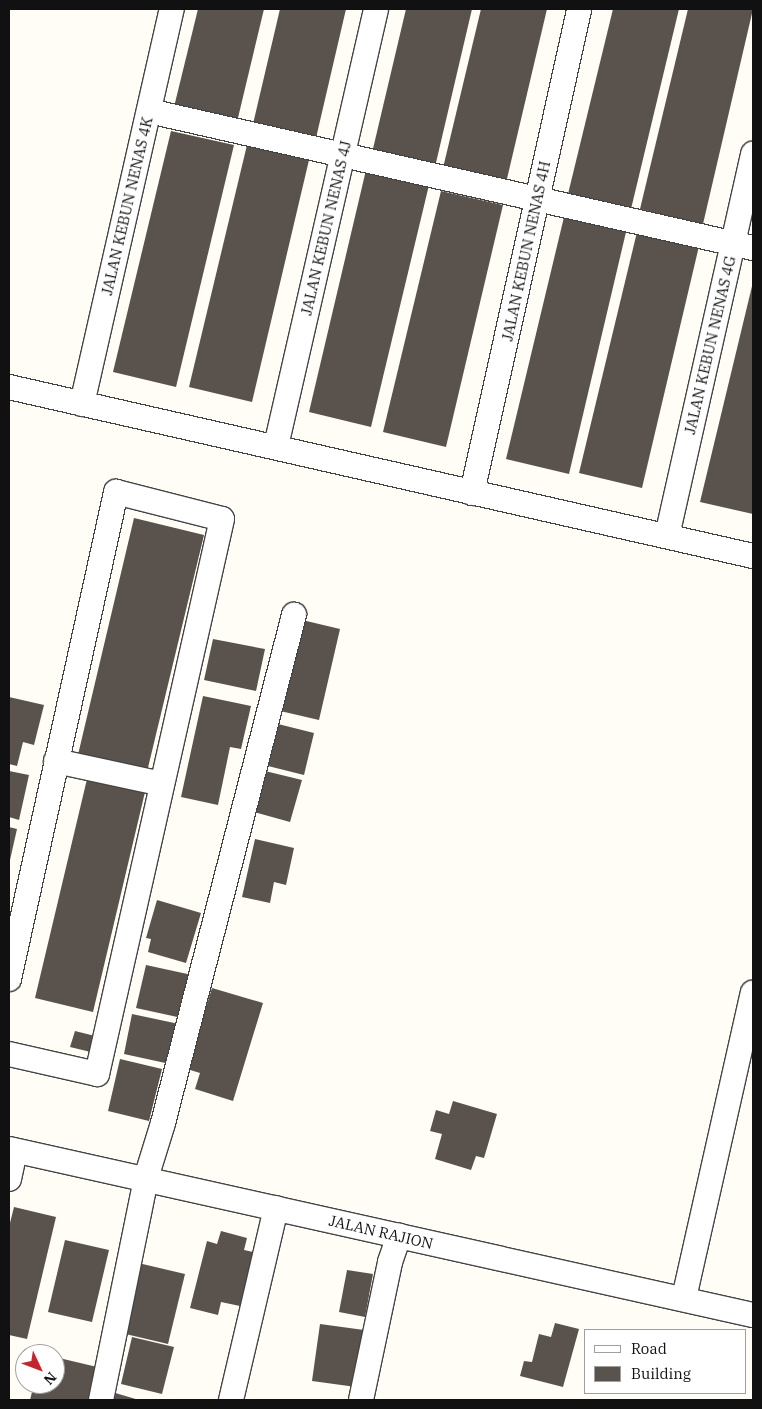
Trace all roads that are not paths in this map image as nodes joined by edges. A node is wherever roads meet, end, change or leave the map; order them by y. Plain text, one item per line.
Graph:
1 (172, 9) edge
2 (376, 9) edge
3 (579, 9) edge
4 (150, 111) junction
5 (342, 154) junction
6 (753, 154) edge
7 (537, 199) junction
8 (743, 246) edge
9 (9, 386) edge
10 (82, 404) junction
11 (276, 446) junction
12 (472, 493) junction
13 (667, 536) junction
14 (753, 556) edge
15 (294, 615) dead end
16 (56, 761) junction
17 (162, 784) junction
18 (9, 979) edge
19 (753, 993) edge
20 (9, 1054) edge
21 (12, 1150) edge
22 (149, 1171) junction
23 (9, 1179) edge
24 (276, 1208) junction
25 (399, 1236) junction
26 (689, 1281) junction
27 (753, 1315) edge
28 (100, 1400) edge
29 (231, 1400) edge
30 (361, 1400) edge

1 - 4 street, JALAN KEBUN NENAS 4K
2 - 5 street, JALAN KEBUN NENAS 4J
3 - 7 street, JALAN KEBUN NENAS 4H
4 - 5 street
4 - 10 street, JALAN KEBUN NENAS 4K
5 - 7 street
5 - 11 street, JALAN KEBUN NENAS 4J
6 - 8 street, JALAN KEBUN NENAS 4G
7 - 8 street
7 - 12 street, JALAN KEBUN NENAS 4H
8 - 13 street, JALAN KEBUN NENAS 4G
9 - 10 street
10 - 11 street
11 - 12 street
12 - 13 street
13 - 14 street
15 - 22 street
16 - 17 street
16 - 17 street
16 - 18 street
17 - 20 street
19 - 26 street
21 - 22 street, JALAN RAJION
21 - 23 street
22 - 24 street, JALAN RAJION
22 - 28 street
24 - 25 street, JALAN RAJION
24 - 29 street
25 - 26 street, JALAN RAJION
25 - 30 street
26 - 27 street, JALAN RAJION

